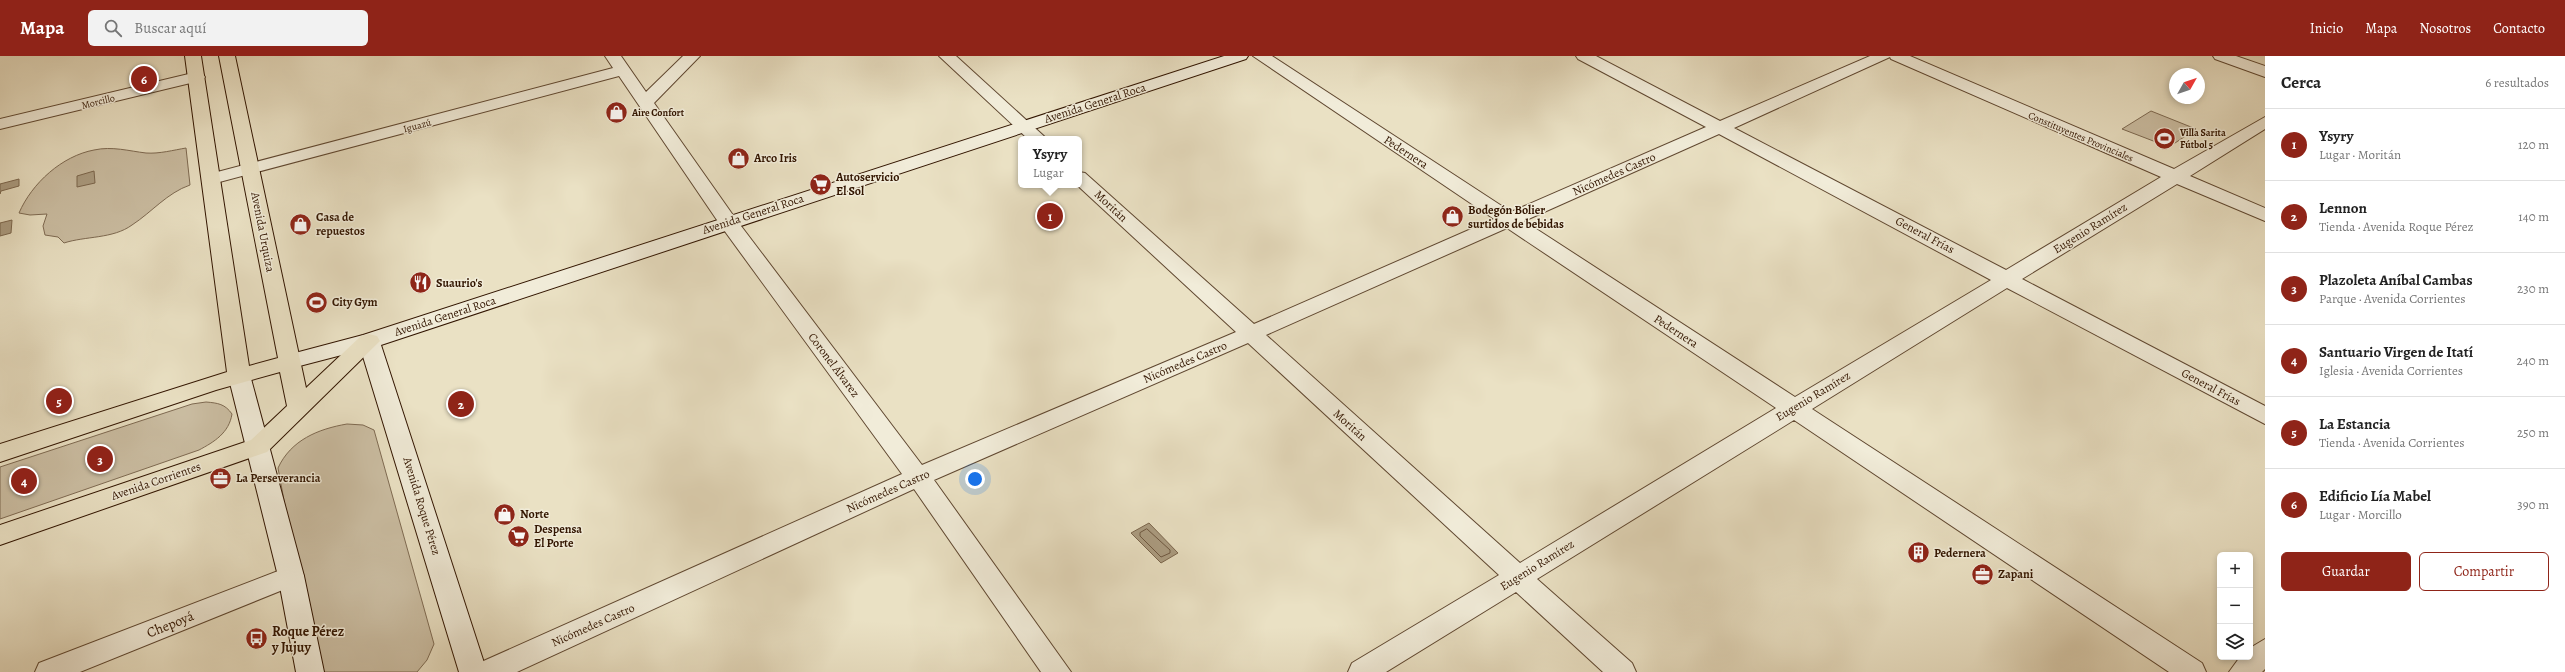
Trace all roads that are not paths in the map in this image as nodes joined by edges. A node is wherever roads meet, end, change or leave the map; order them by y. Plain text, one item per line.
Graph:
1 (193, 56) edge
2 (227, 56) edge
3 (613, 56) edge
4 (692, 56) edge
5 (947, 56) edge
6 (1240, 56) edge
7 (1261, 56) edge
8 (1584, 56) edge
9 (1883, 56) edge
10 (1897, 56) edge
11 (2221, 56) edge
12 (623, 70) junction
13 (2265, 72) edge
14 (197, 77) junction
15 (645, 103) junction
16 (2265, 122) edge
17 (0, 124) edge
18 (1024, 126) junction
19 (1720, 127) junction
20 (1035, 136) edge
21 (250, 169) junction
22 (2174, 176) junction
23 (212, 179) junction
24 (1082, 180) edge
25 (2265, 215) edge
26 (1508, 220) junction
27 (728, 222) junction
28 (2008, 279) junction
29 (1250, 334) junction
30 (369, 341) junction
31 (288, 362) junction
32 (229, 378) junction
33 (298, 408) junction
34 (1792, 408) junction
35 (2265, 416) edge
36 (259, 446) junction
37 (0, 453) edge
38 (918, 477) junction
39 (0, 535) edge
40 (291, 576) junction
41 (1519, 576) junction
42 (2265, 651) edge
43 (49, 672) edge
44 (310, 672) edge
45 (473, 672) edge
46 (489, 672) edge
47 (1057, 672) edge
48 (1362, 672) edge
49 (1622, 672) edge
50 (2192, 672) edge
51 (2243, 672) edge

1 - 14 main road
2 - 21 main road, Avenida Urquiza
3 - 12 street, Coronel Álvarez
4 - 15 street
5 - 18 street
6 - 18 street, Avenida General Roca
7 - 26 street, Pedernera
8 - 19 street, General Frías
9 - 19 street, Nicómedes Castro
10 - 22 street, Constituyentes Provinciales
11 - 13 street
12 - 15 street, Coronel Álvarez
12 - 21 street, Iguazú
14 - 17 street, Morcillo
14 - 23 main road
15 - 27 street, Coronel Álvarez
16 - 22 street, Eugenio Ramírez
18 - 20 street
18 - 27 street, Avenida General Roca
19 - 26 street, Nicómedes Castro
19 - 28 street, General Frías
21 - 23 street, Iguazú
21 - 31 main road, Avenida Urquiza
22 - 25 street, Constituyentes Provinciales
22 - 28 street, Eugenio Ramírez
23 - 32 main road
24 - 29 street, Moritán
26 - 29 street, Nicómedes Castro
26 - 34 street, Pedernera
27 - 30 street, Avenida General Roca
27 - 38 street, Coronel Álvarez
28 - 34 street, Eugenio Ramírez
28 - 35 street, General Frías
29 - 38 street, Nicómedes Castro
29 - 41 street, Moritán
30 - 31 street, Avenida General Roca
30 - 33 main road, Avenida Corrientes
30 - 45 street, Avenida Roque Pérez
31 - 32 main road
31 - 33 main road, Avenida Urquiza
32 - 36 street
32 - 37 main road
33 - 36 main road, Avenida Corrientes
34 - 41 street, Eugenio Ramírez
34 - 50 street, Pedernera
36 - 39 main road, Avenida Corrientes
36 - 40 street
38 - 46 street, Nicómedes Castro
38 - 47 street, Coronel Álvarez
40 - 43 street, Chepoyá
40 - 44 street
41 - 48 street, Eugenio Ramírez
41 - 49 street, Moritán
42 - 51 street

